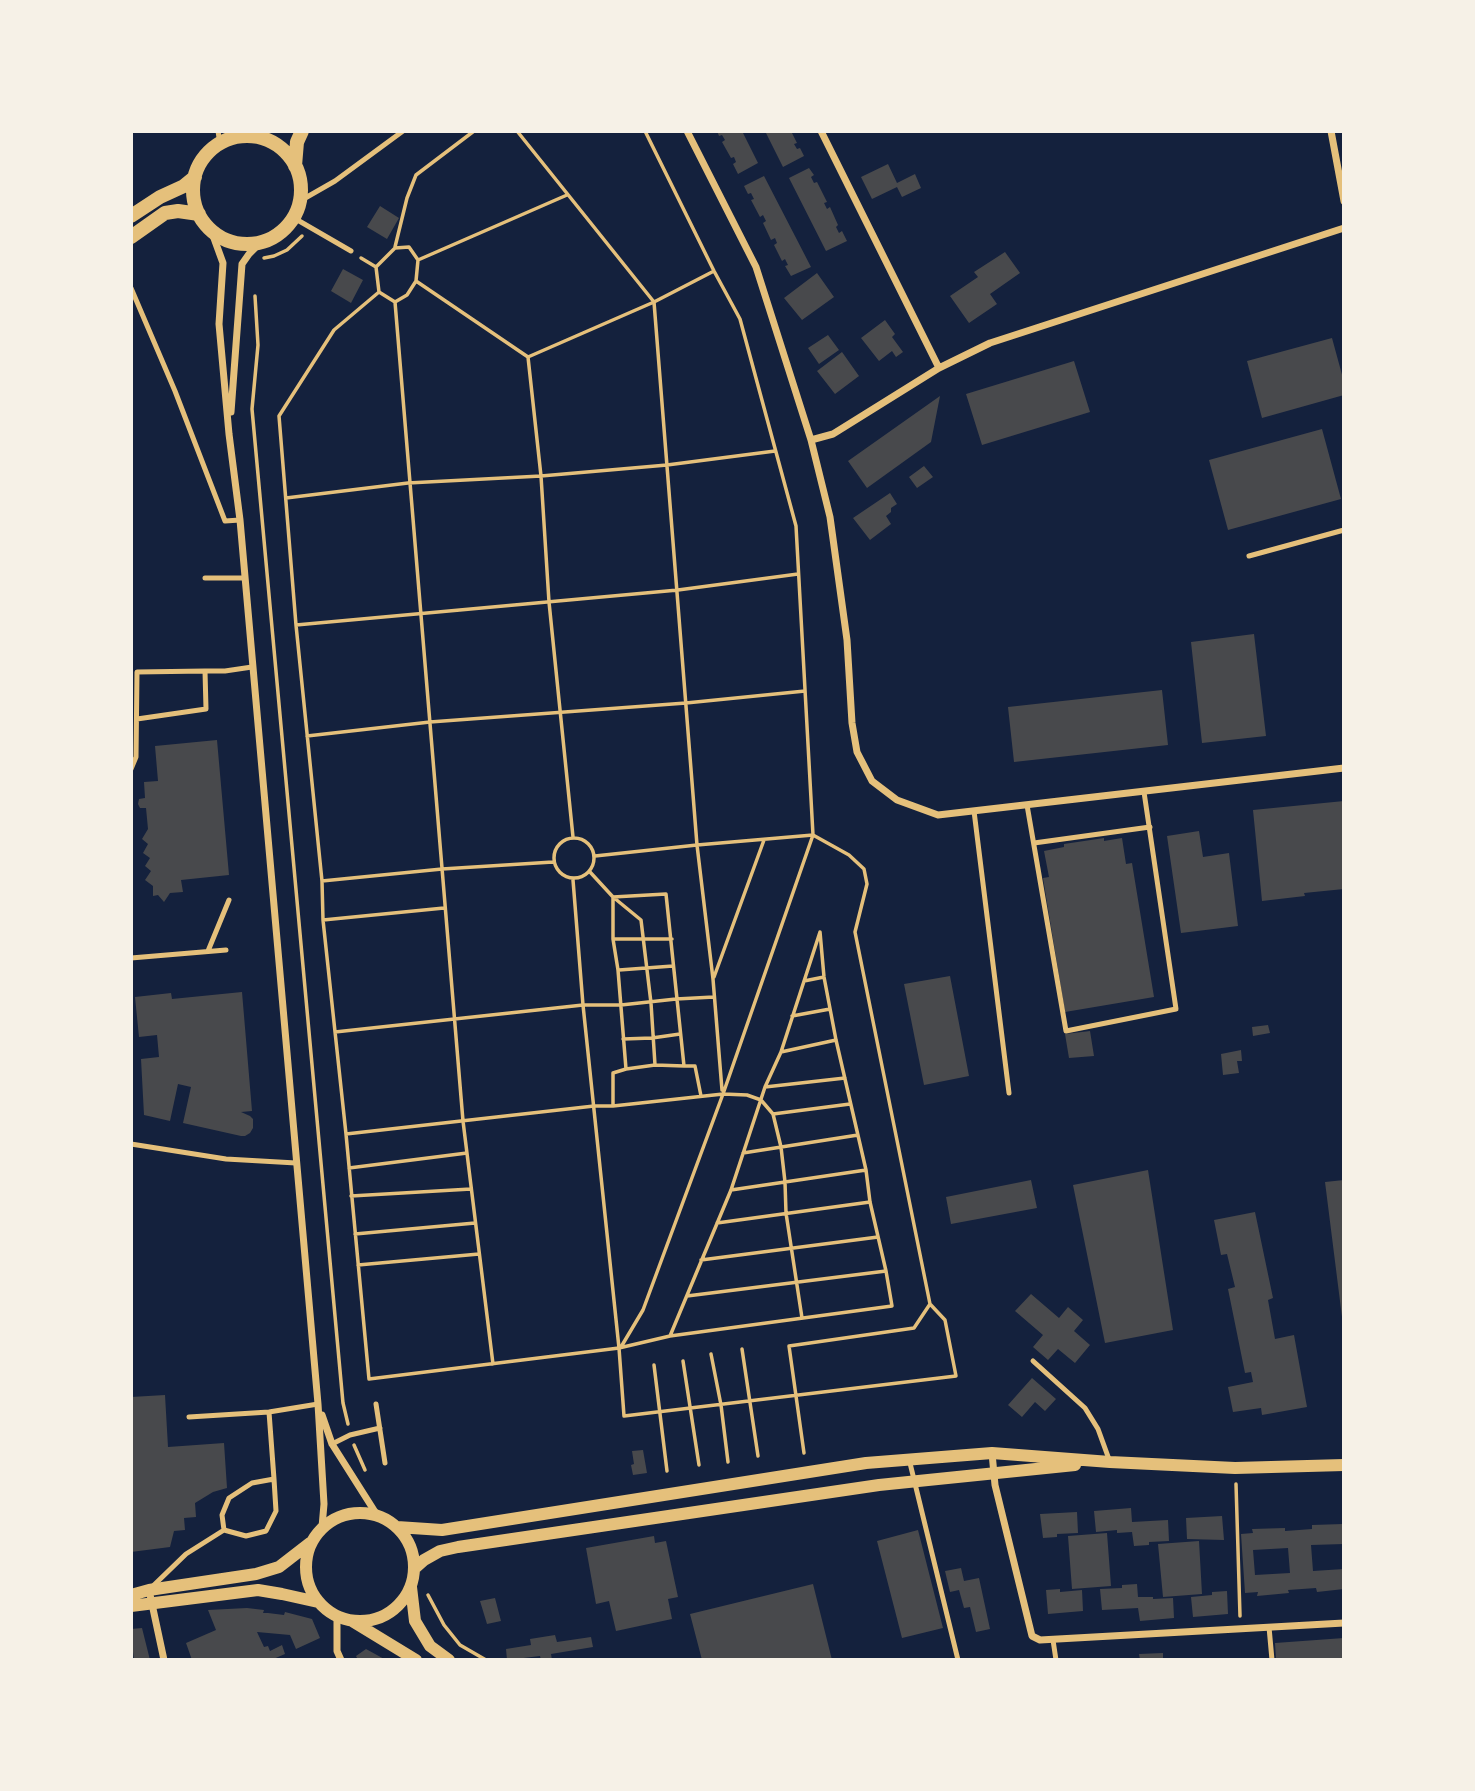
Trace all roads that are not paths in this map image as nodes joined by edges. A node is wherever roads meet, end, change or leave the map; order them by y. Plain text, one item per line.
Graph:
1 (302, 131) edge
2 (404, 131) edge
3 (687, 131) edge
4 (821, 131) edge
5 (1331, 131) edge
6 (267, 135) edge
7 (219, 138) edge
8 (295, 166) junction
9 (195, 177) junction
10 (300, 201) junction
11 (1344, 201) edge
12 (199, 214) junction
13 (131, 216) edge
14 (294, 218) junction
15 (1344, 228) edge
16 (211, 230) junction
17 (131, 237) edge
18 (260, 243) junction
19 (351, 251) road end
20 (131, 288) edge
21 (939, 368) junction
22 (229, 434) junction
23 (811, 440) junction
24 (240, 520) junction
25 (1344, 530) edge
26 (1249, 556) dead end
27 (205, 578) dead end
28 (244, 578) junction
29 (252, 667) junction
30 (205, 671) junction
31 (137, 719) junction
32 (1344, 768) edge
33 (131, 769) edge
34 (1144, 792) junction
35 (1027, 805) junction
36 (974, 811) junction
37 (1150, 827) junction
38 (1034, 843) junction
39 (229, 900) dead end
40 (226, 950) dead end
41 (208, 951) junction
42 (131, 958) edge
43 (1009, 1093) dead end
44 (131, 1144) edge
45 (296, 1163) junction
46 (1033, 1361) dead end
47 (318, 1404) junction
48 (376, 1404) dead end
49 (269, 1412) junction
50 (189, 1418) dead end
51 (380, 1428) junction
52 (332, 1444) junction
53 (992, 1453) junction
54 (909, 1459) junction
55 (1110, 1462) junction
56 (385, 1463) dead end
57 (1344, 1465) edge
58 (995, 1472) junction
59 (788, 1475) junction
60 (274, 1479) junction
61 (913, 1481) junction
62 (791, 1498) junction
63 (377, 1515) junction
64 (322, 1527) junction
65 (397, 1527) junction
66 (224, 1530) junction
67 (311, 1543) junction
68 (415, 1568) junction
69 (411, 1587) junction
70 (131, 1595) edge
71 (150, 1597) junction
72 (318, 1602) junction
73 (131, 1606) edge
74 (337, 1616) junction
75 (352, 1621) junction
76 (1344, 1623) edge
77 (1269, 1627) junction
78 (1053, 1640) junction
79 (164, 1660) edge
80 (341, 1660) edge
81 (416, 1660) edge
82 (449, 1660) edge
83 (958, 1660) edge
84 (1056, 1660) edge
85 (1272, 1660) edge

1 - 8 main road
2 - 10 lane
3 - 23 street
4 - 21 street
5 - 11 street
6 - 7 main road
6 - 8 main road
7 - 9 main road
8 - 10 main road
9 - 12 main road
9 - 13 main road
10 - 14 main road
12 - 16 main road
12 - 17 main road
14 - 18 main road
14 - 19 lane
15 - 21 street
16 - 18 main road
16 - 22 street
18 - 22 street
20 - 24 lane
21 - 23 street
22 - 24 street
23 - 36 street
24 - 28 street
25 - 26 lane
27 - 28 lane
28 - 29 street
29 - 30 lane
29 - 45 street
30 - 31 lane
30 - 31 lane
31 - 33 lane
32 - 34 street
34 - 35 street
34 - 37 lane
35 - 36 street
35 - 38 lane
36 - 43 lane
37 - 38 lane
37 - 38 lane
39 - 41 lane
40 - 41 lane
41 - 42 lane
44 - 45 lane
45 - 47 street
46 - 55 lane
47 - 49 lane
47 - 52 street
47 - 64 street
48 - 51 lane
49 - 50 lane
49 - 60 lane
51 - 52 lane
51 - 56 lane
52 - 63 street
53 - 54 street
53 - 55 street
53 - 58 street
54 - 59 street
54 - 61 lane
55 - 57 street
55 - 58 street
58 - 61 street
58 - 78 street
59 - 62 street
59 - 65 street
60 - 66 lane
60 - 66 lane
61 - 62 street
61 - 83 lane
62 - 68 street
63 - 64 street
63 - 65 street
64 - 67 street
65 - 68 street
66 - 71 lane
67 - 71 street
67 - 72 street
68 - 69 street
69 - 75 street
69 - 82 street
70 - 71 street
71 - 72 street
71 - 73 street
71 - 79 street
72 - 74 street
74 - 75 street
74 - 80 street
75 - 81 street
76 - 77 street
77 - 78 street
77 - 85 lane
78 - 84 lane

